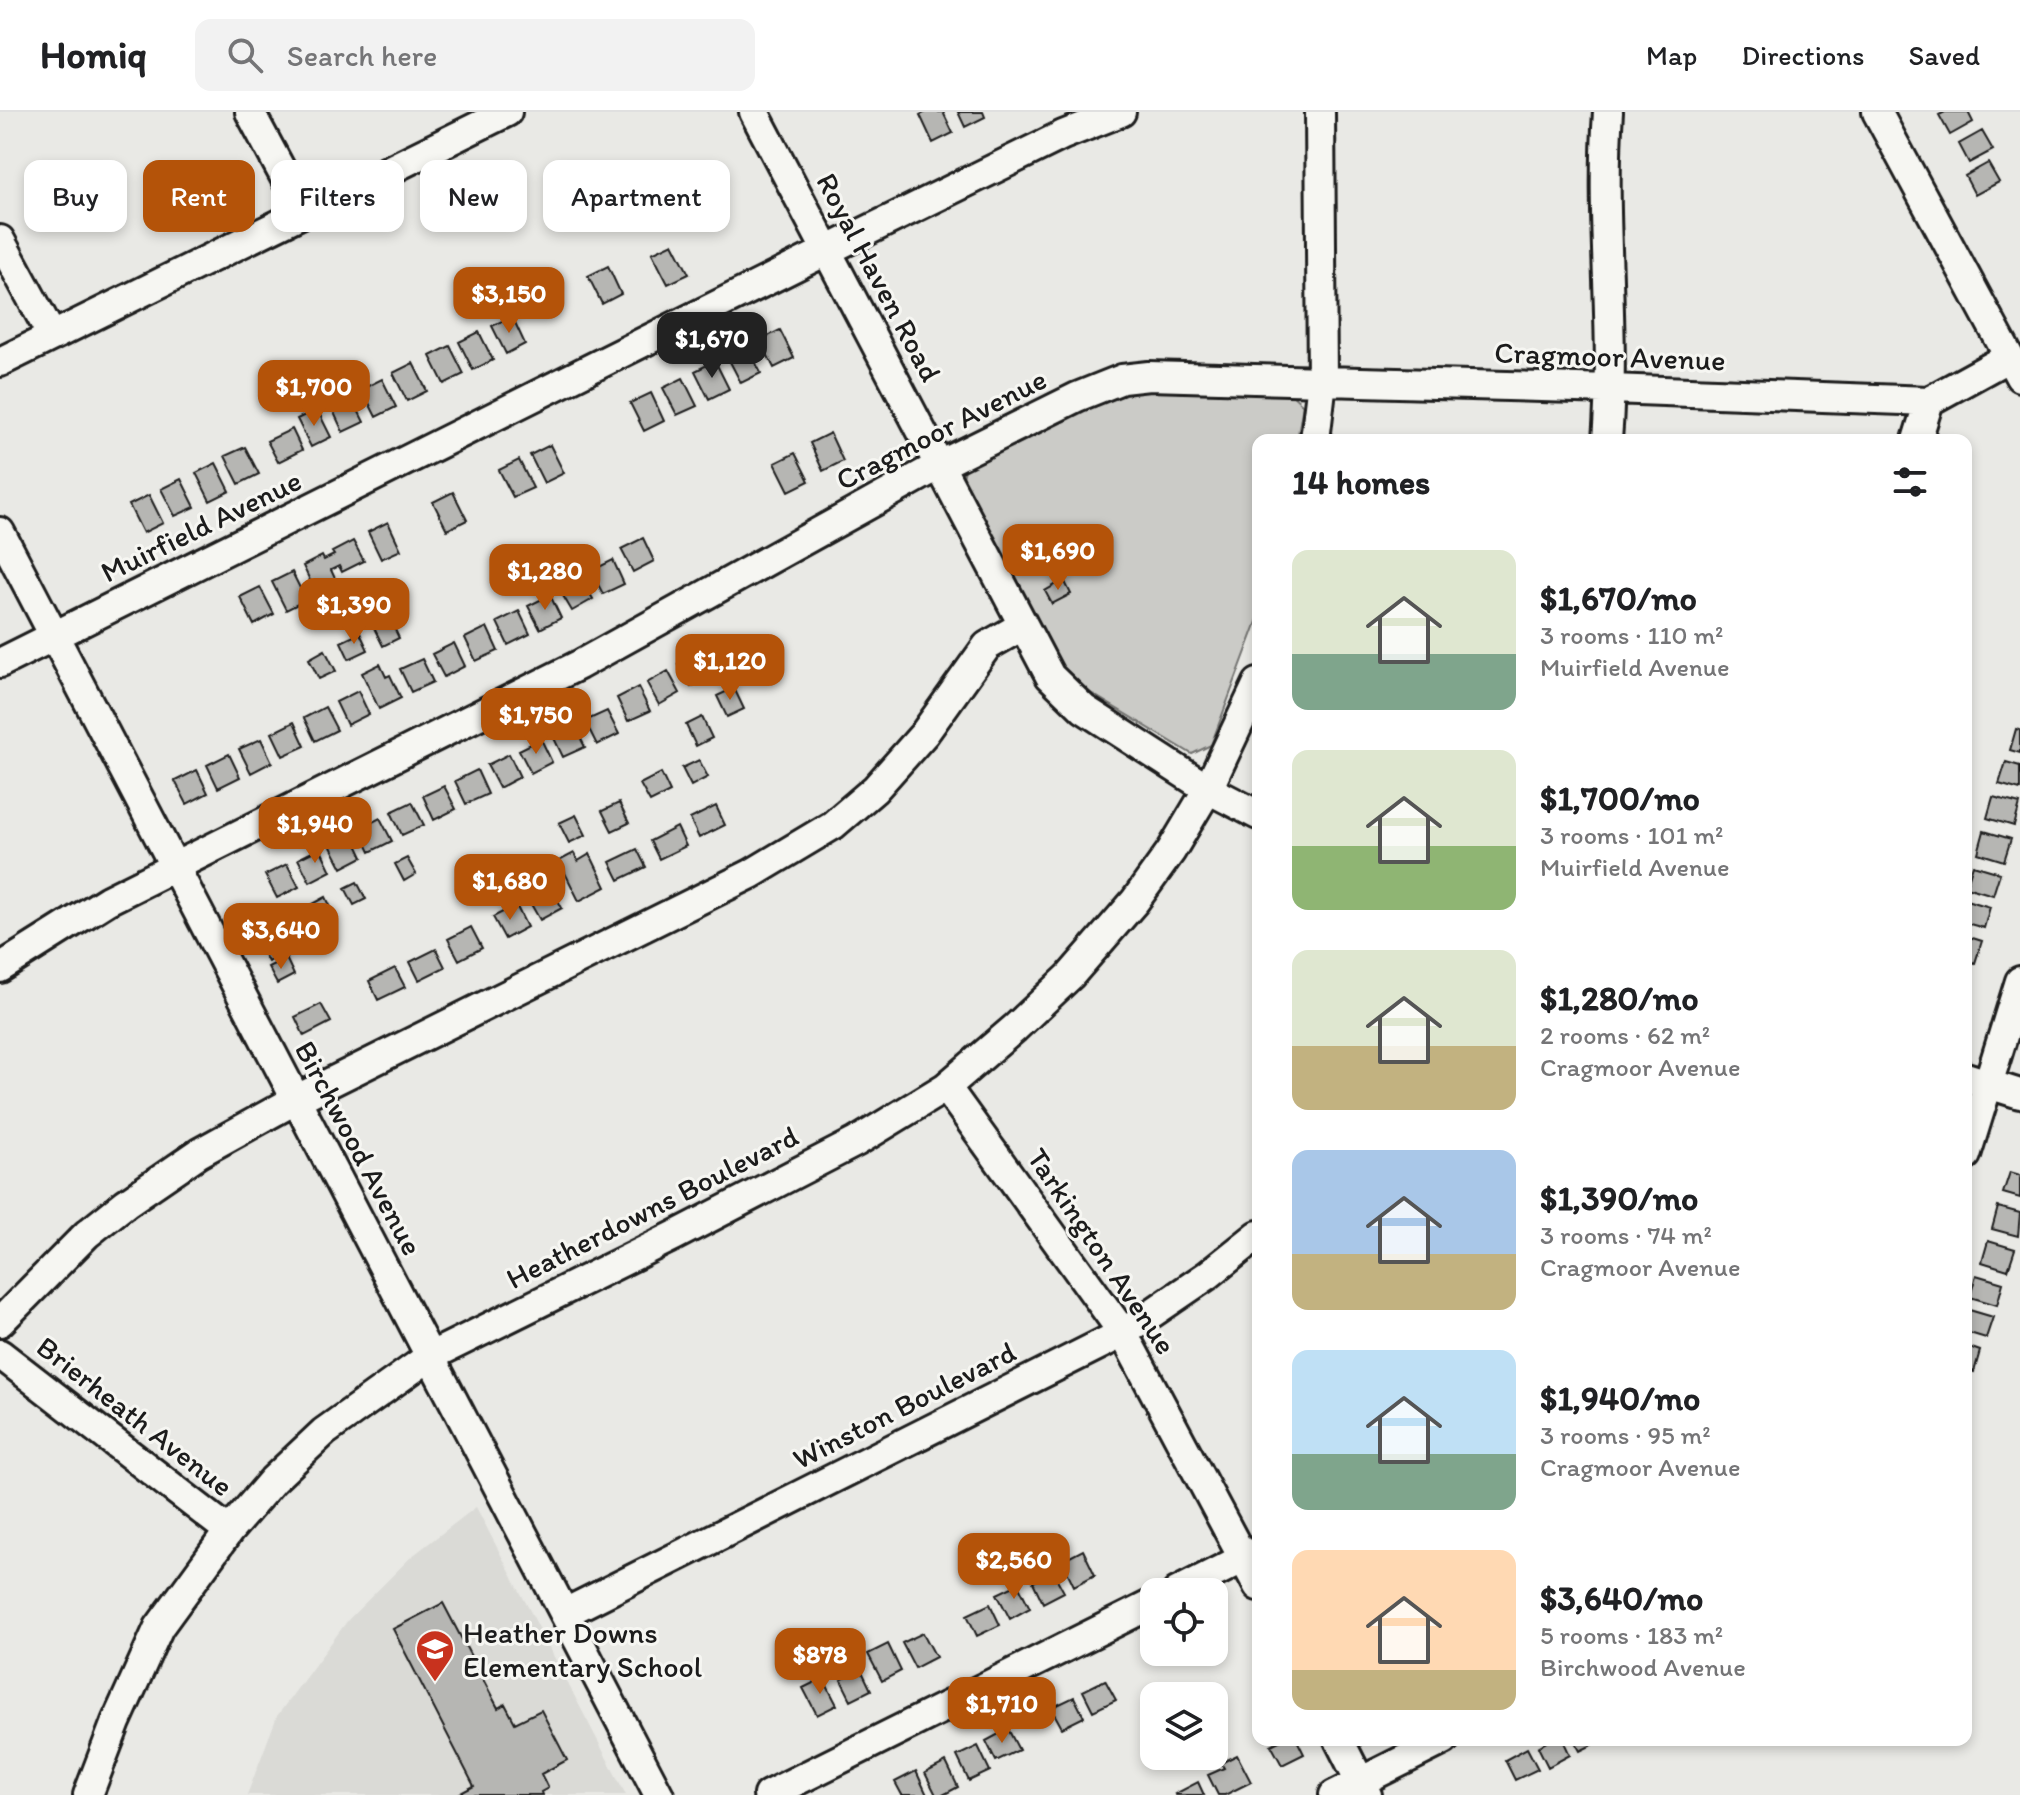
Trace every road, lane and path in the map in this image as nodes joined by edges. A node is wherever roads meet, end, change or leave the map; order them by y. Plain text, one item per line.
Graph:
1 (250, 112) edge
2 (507, 112) edge
3 (754, 112) edge
4 (1121, 112) edge
5 (1320, 112) edge
6 (1608, 112) edge
7 (1877, 112) edge
8 (276, 160) edge
9 (404, 162) edge
10 (271, 227) edge
11 (0, 240) edge
12 (826, 251) junction
13 (52, 336) junction
14 (0, 362) edge
15 (2015, 367) edge
16 (1322, 381) junction
17 (1611, 389) junction
18 (1929, 401) junction
19 (1316, 434) edge
20 (1607, 434) edge
21 (1919, 434) edge
22 (940, 465) junction
23 (0, 532) edge
24 (1022, 626) junction
25 (54, 636) junction
26 (0, 663) edge
27 (1252, 696) edge
28 (1208, 789) junction
29 (1252, 812) edge
30 (175, 868) junction
31 (0, 968) edge
32 (2020, 981) edge
33 (1977, 1080) edge
34 (946, 1087) junction
35 (2020, 1094) edge
36 (295, 1100) junction
37 (1972, 1114) edge
38 (1252, 1240) edge
39 (0, 1322) edge
40 (1123, 1333) junction
41 (0, 1354) edge
42 (429, 1357) junction
43 (229, 1531) junction
44 (1251, 1555) edge
45 (1205, 1578) edge
46 (1140, 1610) edge
47 (565, 1613) junction
48 (1342, 1746) edge
49 (1434, 1746) edge
50 (1364, 1788) edge
51 (88, 1795) edge
52 (659, 1795) edge
53 (768, 1795) edge
54 (1334, 1795) edge

1 - 8 street
2 - 9 street
3 - 12 street, Royal Haven Road
4 - 12 street, Muirfield Avenue
5 - 16 street
6 - 17 street
7 - 15 street
10 - 13 street
11 - 13 street
12 - 22 street, Royal Haven Road
12 - 25 street, Muirfield Avenue
13 - 14 street
15 - 18 street
16 - 17 street, Cragmoor Avenue
16 - 19 street
16 - 22 street, Cragmoor Avenue
17 - 18 street, Cragmoor Avenue
17 - 20 street
18 - 21 street
22 - 24 street, Royal Haven Road
22 - 30 street, Cragmoor Avenue
23 - 25 street, Birchwood Avenue
24 - 28 street, Royal Haven Road
24 - 36 street
25 - 26 street, Muirfield Avenue
25 - 30 street, Birchwood Avenue
27 - 28 street, Heatherdowns Boulevard
28 - 29 street, Royal Haven Road
28 - 34 street, Heatherdowns Boulevard
30 - 31 street, Cragmoor Avenue
30 - 36 street, Birchwood Avenue
32 - 33 street
33 - 35 street
33 - 37 street
34 - 40 street, Tarkington Avenue
34 - 42 street, Heatherdowns Boulevard
36 - 39 street
36 - 42 street, Birchwood Avenue
38 - 40 street, Winston Boulevard
40 - 44 street, Tarkington Avenue
40 - 47 street, Winston Boulevard
41 - 43 street, Brierheath Avenue
42 - 43 street, Heatherdowns Boulevard
42 - 47 street, Birchwood Avenue
43 - 51 street, Heatherdowns Boulevard
44 - 45 street
46 - 53 street
47 - 52 street, Birchwood Avenue
48 - 50 street
49 - 50 street
50 - 54 street

